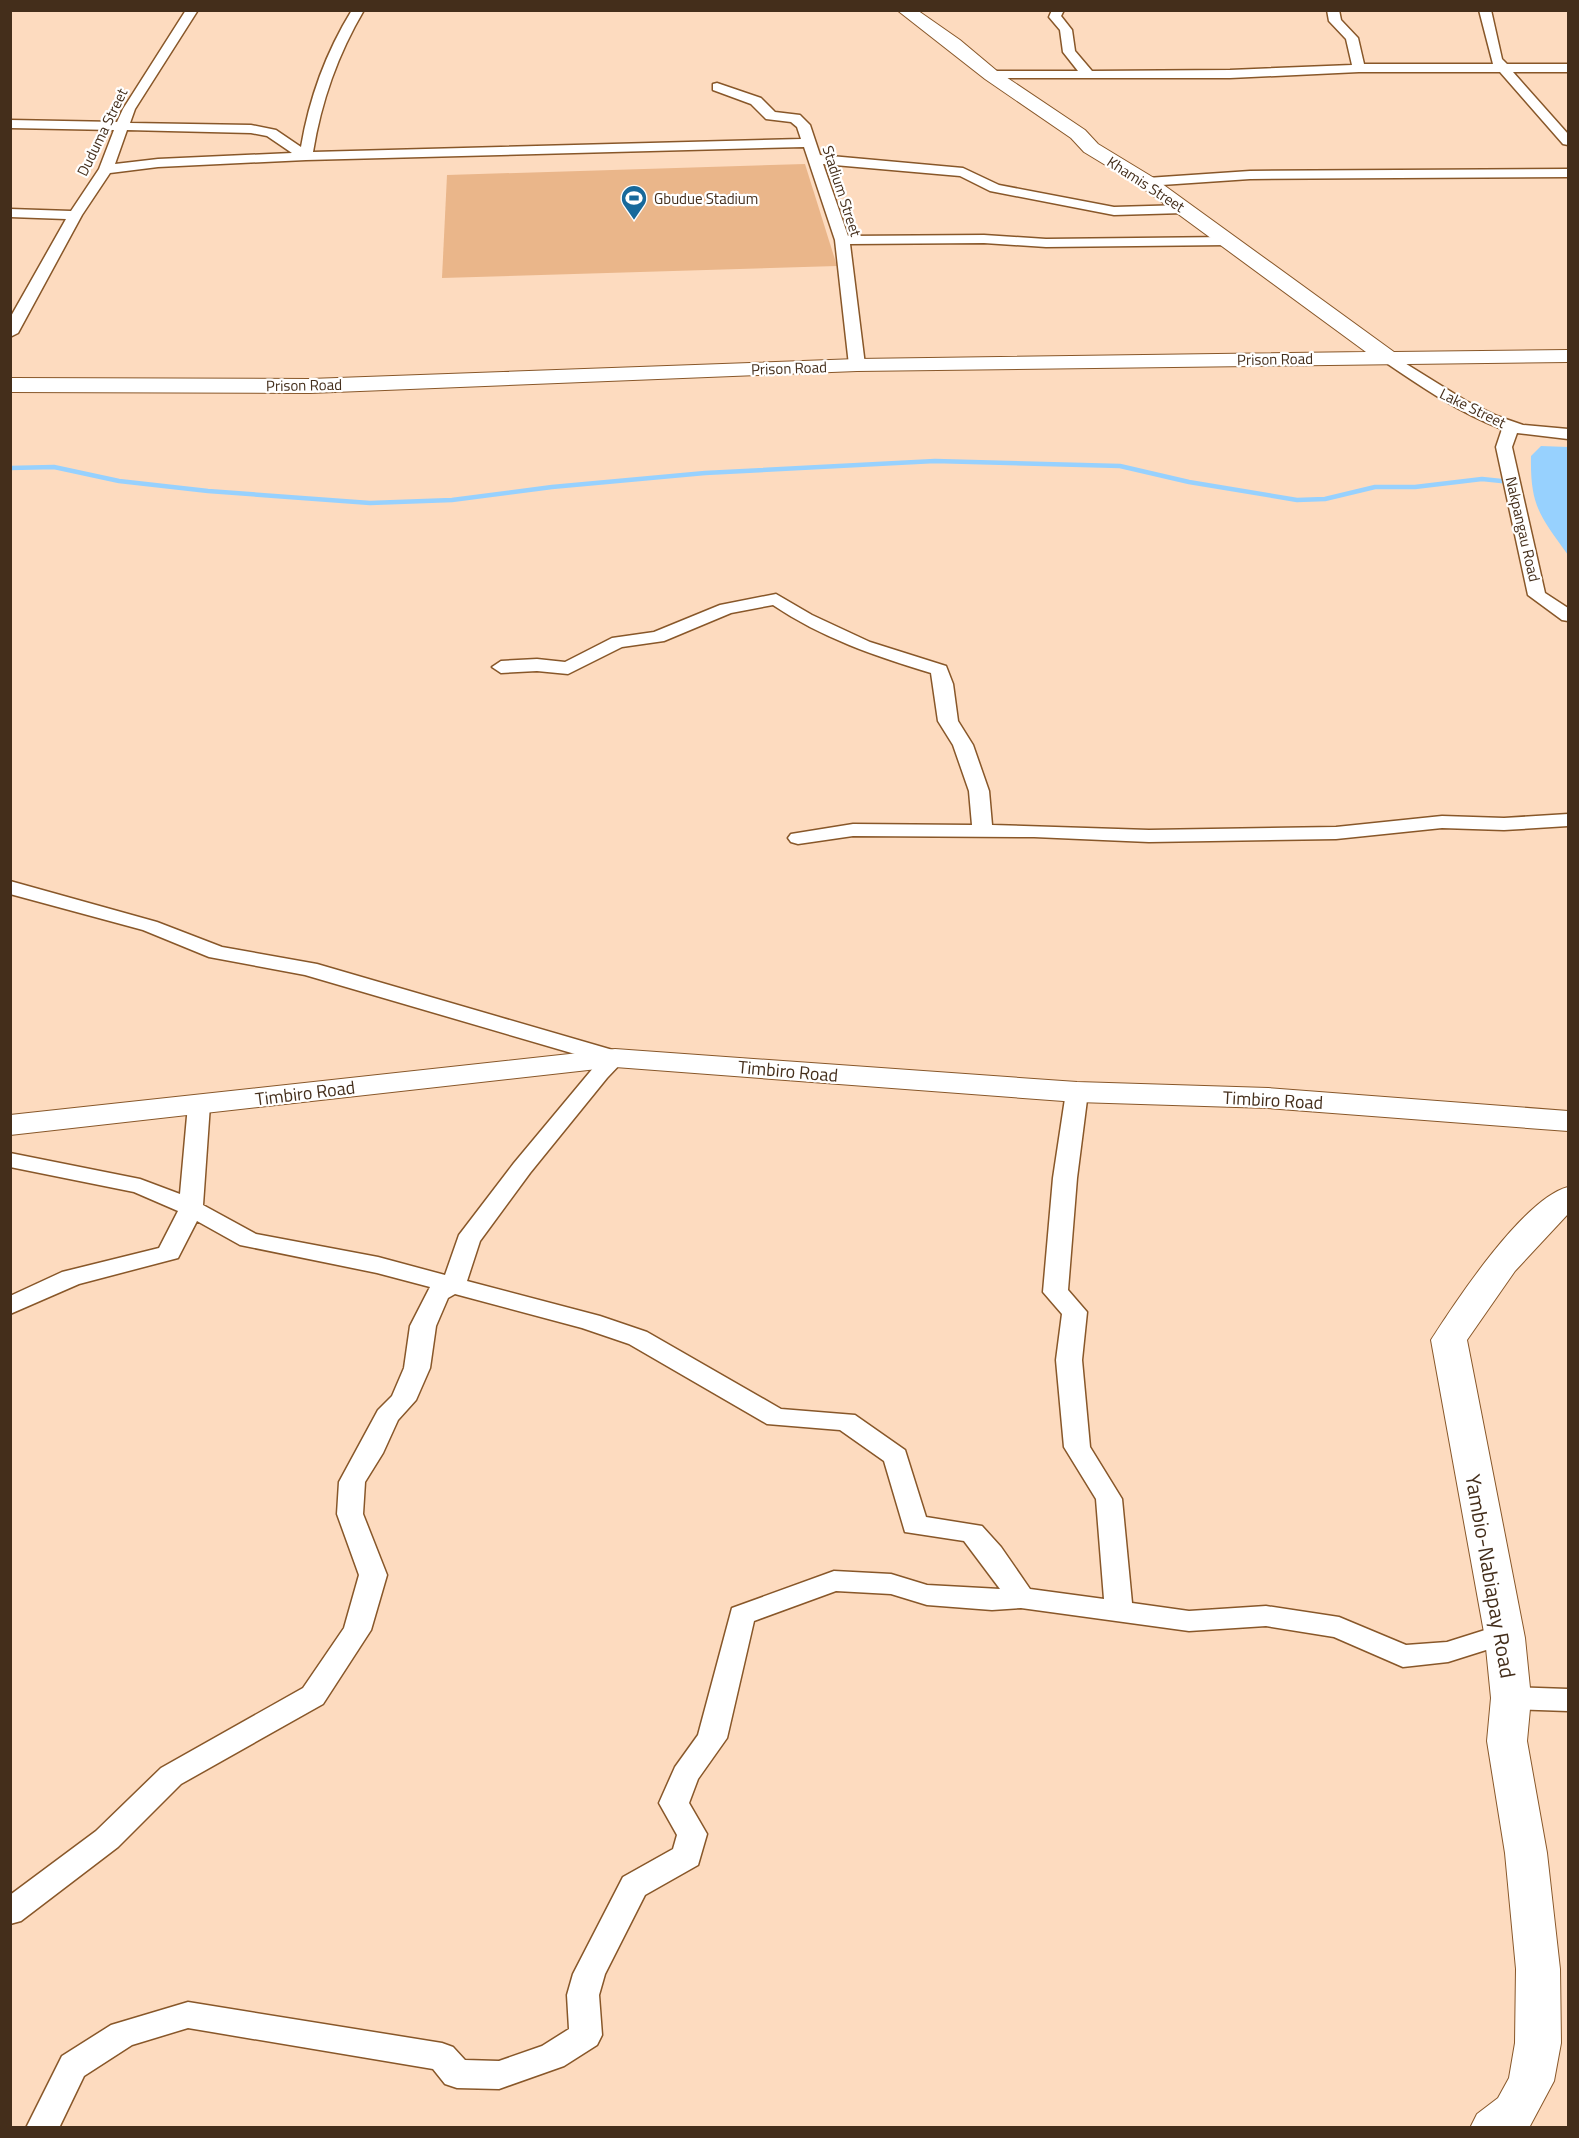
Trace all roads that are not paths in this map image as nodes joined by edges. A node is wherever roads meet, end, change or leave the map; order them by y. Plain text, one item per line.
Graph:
1 (192, 10) edge
2 (358, 10) edge
3 (905, 10) edge
4 (1058, 10) edge
5 (1333, 10) edge
6 (1485, 10) edge
7 (1359, 68) junction
8 (1504, 68) junction
9 (1569, 68) edge
10 (1087, 73) junction
11 (991, 75) junction
12 (717, 87) dead end
13 (1569, 120) edge
14 (1548, 121) junction
15 (10, 124) edge
16 (120, 127) junction
17 (1569, 141) edge
18 (809, 143) junction
19 (306, 156) junction
20 (816, 159) junction
21 (106, 169) junction
22 (1569, 173) edge
23 (1147, 182) junction
24 (1185, 209) junction
25 (10, 213) edge
26 (75, 215) junction
27 (842, 240) junction
28 (1227, 241) junction
29 (10, 333) edge
30 (1569, 356) edge
31 (1387, 357) junction
32 (856, 365) junction
33 (10, 385) edge
34 (1510, 427) junction
35 (1569, 434) edge
36 (1569, 616) edge
37 (501, 667) dead end
38 (1569, 820) edge
39 (982, 830) junction
40 (798, 838) dead end
41 (10, 887) edge
42 (615, 1058) junction
43 (1077, 1092) junction
44 (199, 1105) junction
45 (1569, 1120) edge
46 (10, 1125) edge
47 (10, 1160) edge
48 (1569, 1197) edge
49 (190, 1208) junction
50 (454, 1284) junction
51 (10, 1306) edge
52 (1021, 1598) junction
53 (1119, 1611) junction
54 (1505, 1638) junction
55 (1511, 1698) junction
56 (1569, 1700) edge
57 (10, 1912) edge
58 (42, 2127) edge
59 (1493, 2127) edge

1 - 16 street, Duduma Street
2 - 19 street
3 - 11 street, Khamis Street
4 - 10 street
5 - 7 street
6 - 8 street
7 - 8 street
7 - 10 street
8 - 9 street
8 - 14 street
10 - 11 street
11 - 23 street, Khamis Street
12 - 18 street, Stadium Street
13 - 14 street
14 - 17 street
15 - 16 street
16 - 19 street
16 - 21 street, Duduma Street
18 - 19 street
18 - 20 street, Stadium Street
19 - 21 street
20 - 24 street
20 - 27 street, Stadium Street
21 - 26 street, Duduma Street
22 - 23 street
23 - 24 street, Khamis Street
24 - 28 street, Khamis Street
25 - 26 street
26 - 29 street, Duduma Street
27 - 28 street
27 - 32 street, Stadium Street
28 - 31 street, Khamis Street
30 - 31 street, Prison Road
31 - 32 street, Prison Road
31 - 34 street, Lake Street
32 - 33 street, Prison Road
34 - 35 street, Lake Street
34 - 36 street, Nakpangau Road
37 - 39 street
38 - 39 street
39 - 40 street
41 - 42 street
42 - 43 street, Timbiro Road
42 - 44 street, Timbiro Road
42 - 50 street
43 - 45 street, Timbiro Road
43 - 53 street
44 - 46 street, Timbiro Road
44 - 49 street
47 - 49 street
48 - 54 street, Yambio-Nabiapay Road
49 - 50 street
49 - 51 street
50 - 52 street
50 - 57 street
52 - 53 street
52 - 58 street
53 - 54 street
54 - 55 street, Yambio-Nabiapay Road
55 - 56 street
55 - 59 street, Yambio-Nabiapay Road

